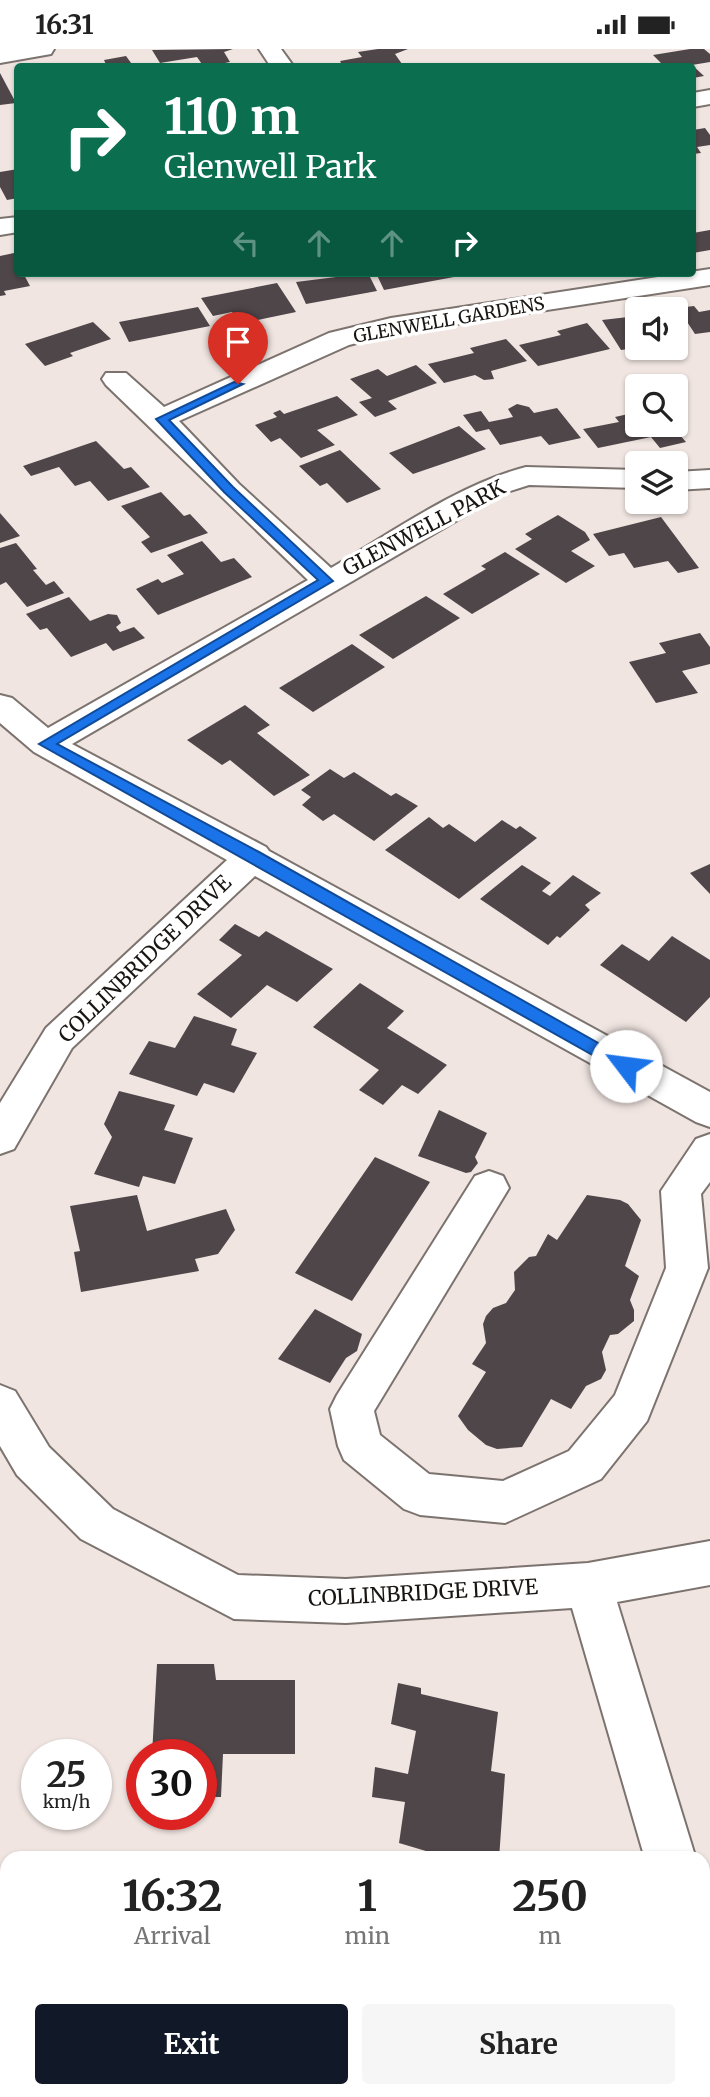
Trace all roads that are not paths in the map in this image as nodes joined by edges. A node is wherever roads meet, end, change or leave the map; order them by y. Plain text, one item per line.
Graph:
1 (43, 49) edge
2 (0, 56) edge
3 (710, 277) edge
4 (116, 379) dead end
5 (161, 419) junction
6 (625, 479) edge
7 (710, 479) edge
8 (688, 480) edge
9 (327, 581) junction
10 (0, 706) edge
11 (46, 744) junction
12 (254, 856) junction
13 (710, 1111) edge
14 (0, 1138) edge
15 (710, 1150) edge
16 (489, 1188) dead end
17 (0, 1405) edge
18 (710, 1563) edge
19 (589, 1584) junction
20 (669, 1851) edge

1 - 2 street
3 - 5 street, GLENWELL GARDENS
4 - 5 street
5 - 9 street
6 - 9 street, GLENWELL PARK
7 - 8 street
9 - 11 street, GLENWELL PARK
10 - 11 street
11 - 12 street
12 - 13 street
12 - 14 street, COLLINBRIDGE DRIVE
15 - 16 street
17 - 19 street, COLLINBRIDGE DRIVE
18 - 19 street, COLLINBRIDGE DRIVE
19 - 20 street

